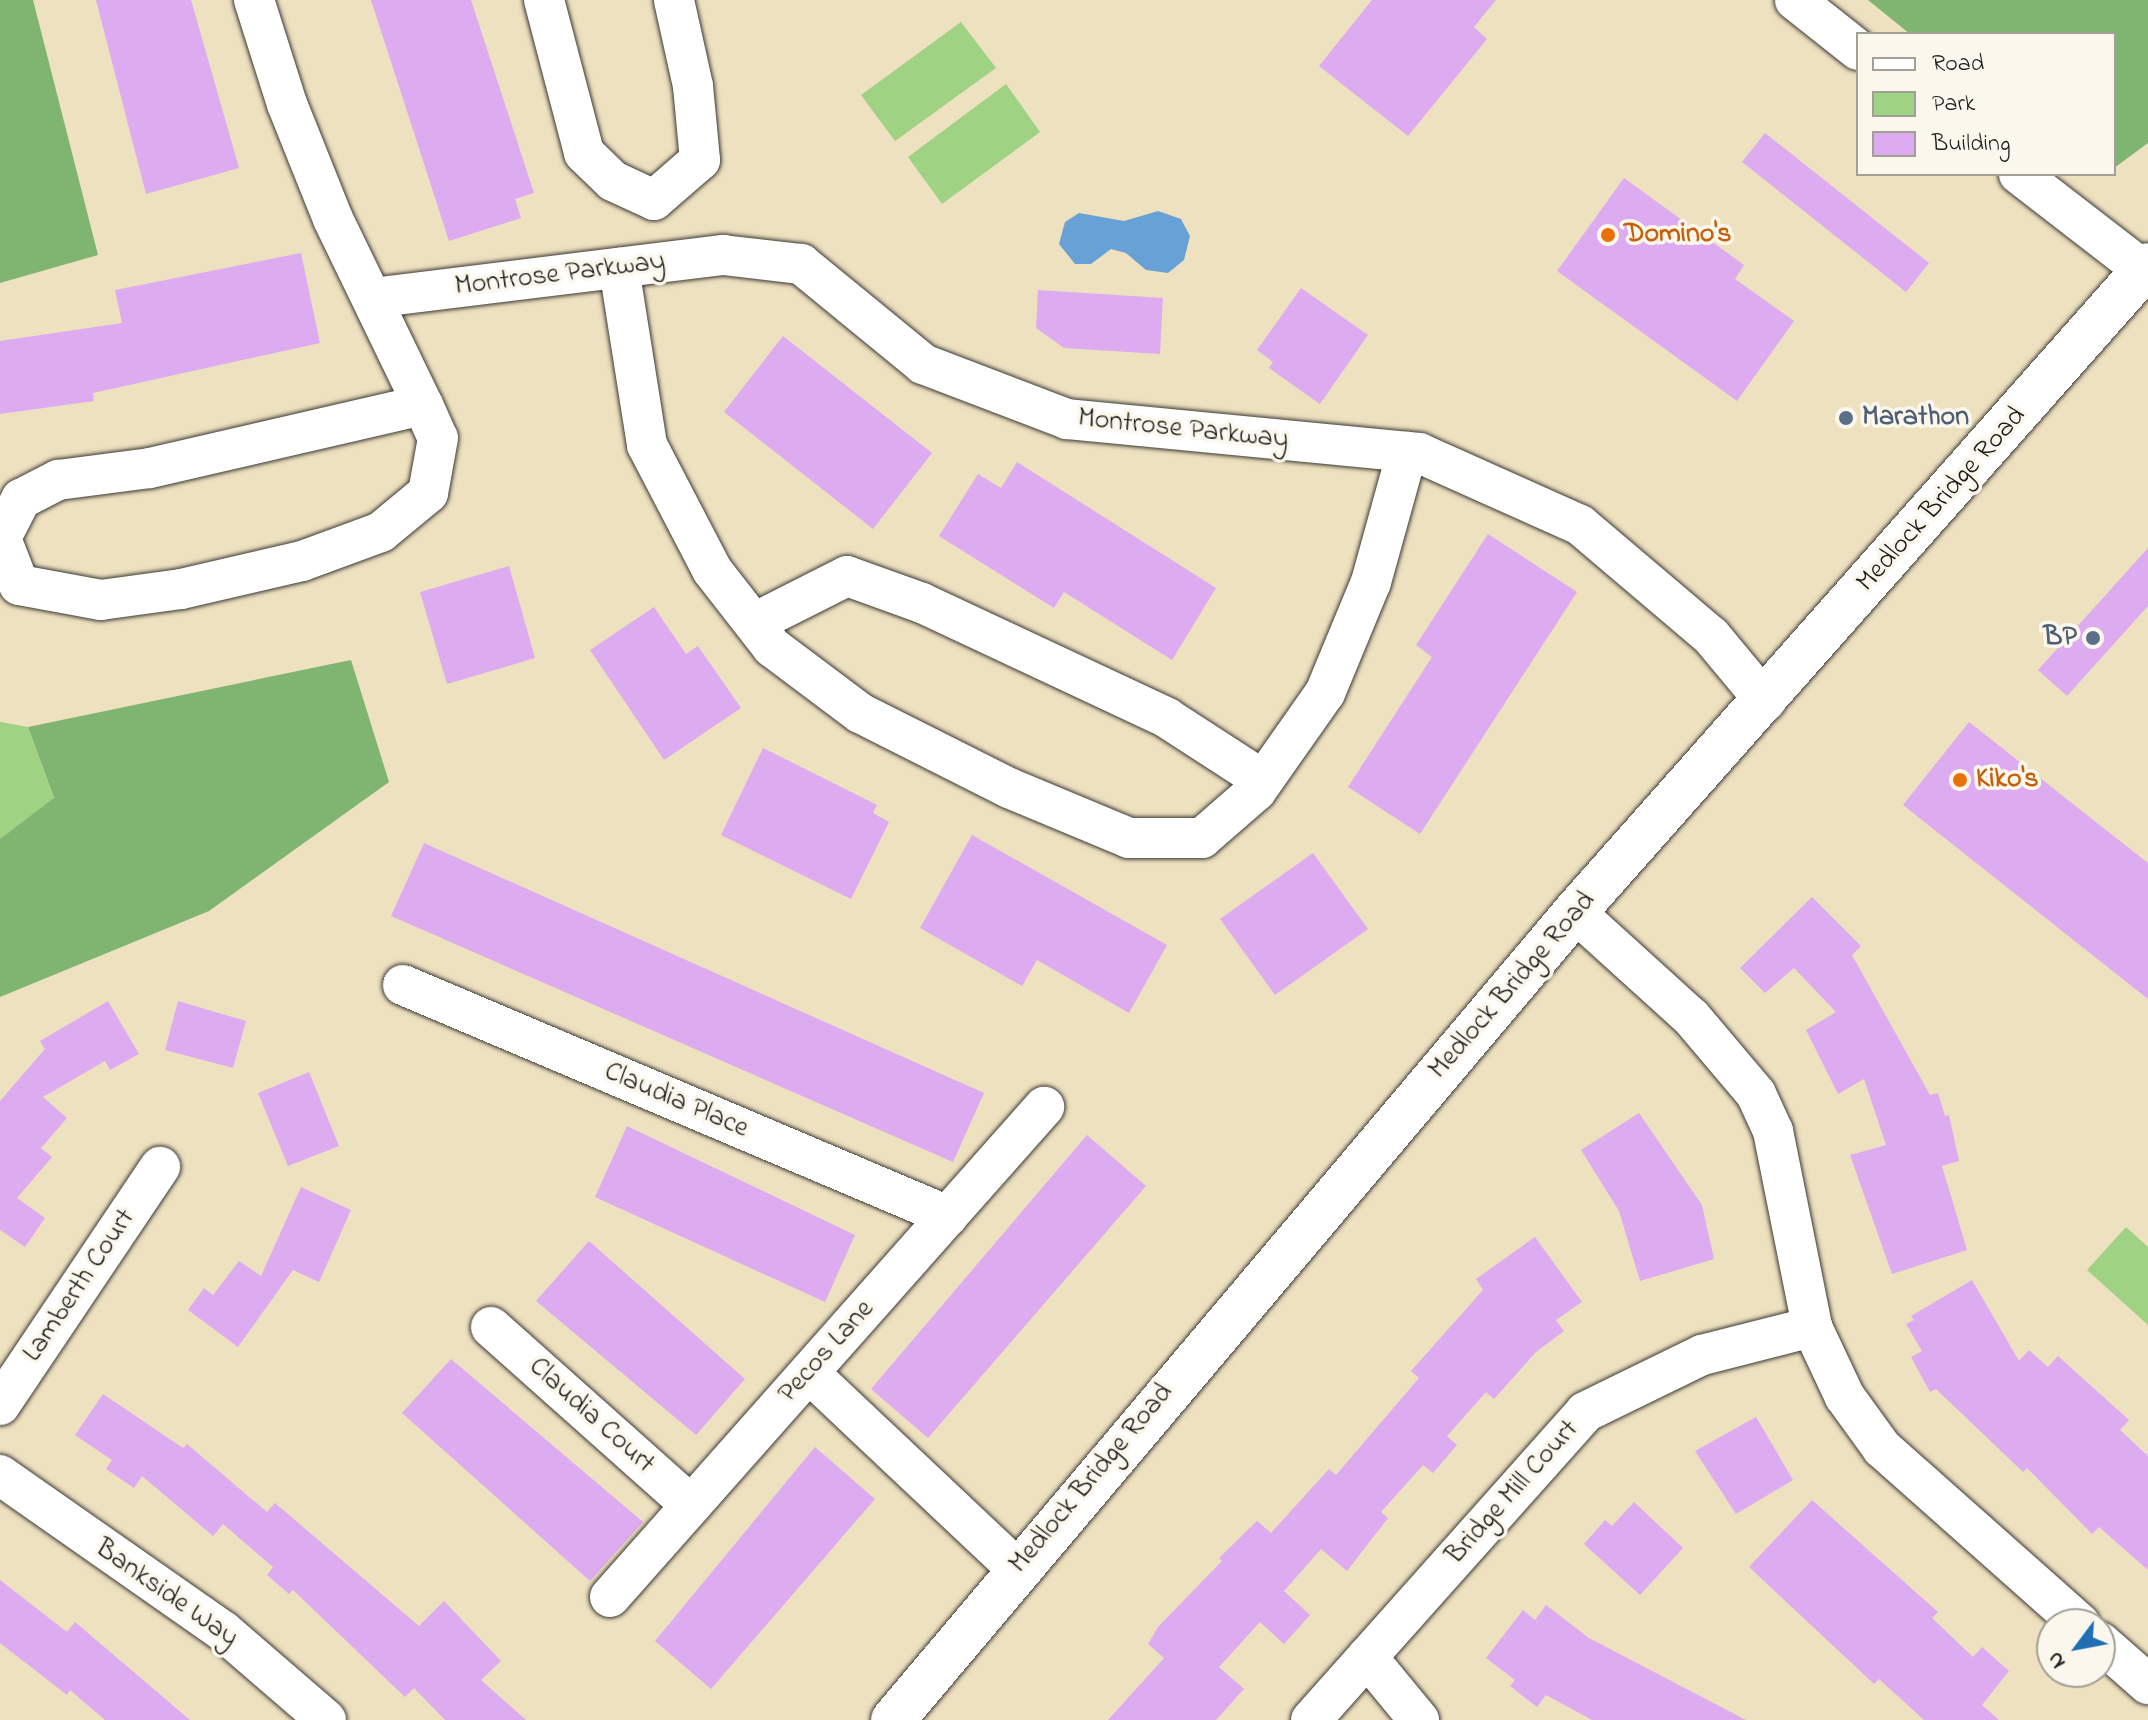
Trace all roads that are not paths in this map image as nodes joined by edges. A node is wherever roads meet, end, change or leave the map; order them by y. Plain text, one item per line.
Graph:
1 (254, 0) edge
2 (544, 0) edge
3 (674, 0) edge
4 (1795, 0) edge
5 (1856, 48) edge
6 (2022, 176) edge
7 (654, 200) junction
8 (675, 261) junction
9 (619, 268) junction
10 (2146, 270) edge
11 (372, 298) junction
12 (423, 405) junction
13 (1407, 452) junction
14 (754, 623) junction
15 (1765, 701) junction
16 (1263, 780) junction
17 (1575, 912) junction
18 (403, 985) dead end
19 (1044, 1107) dead end
20 (160, 1167) dead end
21 (948, 1216) junction
22 (491, 1327) dead end
23 (1812, 1327) junction
24 (809, 1373) junction
25 (0, 1405) edge
26 (0, 1475) edge
27 (691, 1505) junction
28 (1016, 1568) junction
29 (610, 1597) dead end
30 (2062, 1608) edge
31 (2116, 1656) edge
32 (1367, 1657) junction
33 (2148, 1684) edge
34 (326, 1720) edge
35 (893, 1720) edge
36 (1311, 1720) edge
37 (1419, 1720) edge

1 - 11 street
2 - 7 street
3 - 7 street
4 - 5 street
6 - 10 street
7 - 8 street
8 - 9 street, Montrose Parkway
8 - 13 street, Montrose Parkway
9 - 11 street, Montrose Parkway
9 - 14 street
10 - 15 main road, Medlock Bridge Road
11 - 12 street
12 - 12 street
13 - 15 street, Montrose Parkway
13 - 16 street
14 - 16 street
14 - 16 street
15 - 17 main road, Medlock Bridge Road
17 - 23 street
17 - 28 main road, Medlock Bridge Road
18 - 21 street, Claudia Place
19 - 21 street, Pecos Lane
20 - 25 street, Lamberth Court
21 - 24 street, Pecos Lane
22 - 27 street, Claudia Court
23 - 30 street
23 - 32 street, Bridge Mill Court
24 - 27 street, Pecos Lane
24 - 28 street
26 - 34 street, Bankside Way
27 - 29 street, Pecos Lane
28 - 35 main road, Medlock Bridge Road
31 - 33 street
32 - 36 street, Bridge Mill Court
32 - 37 street

